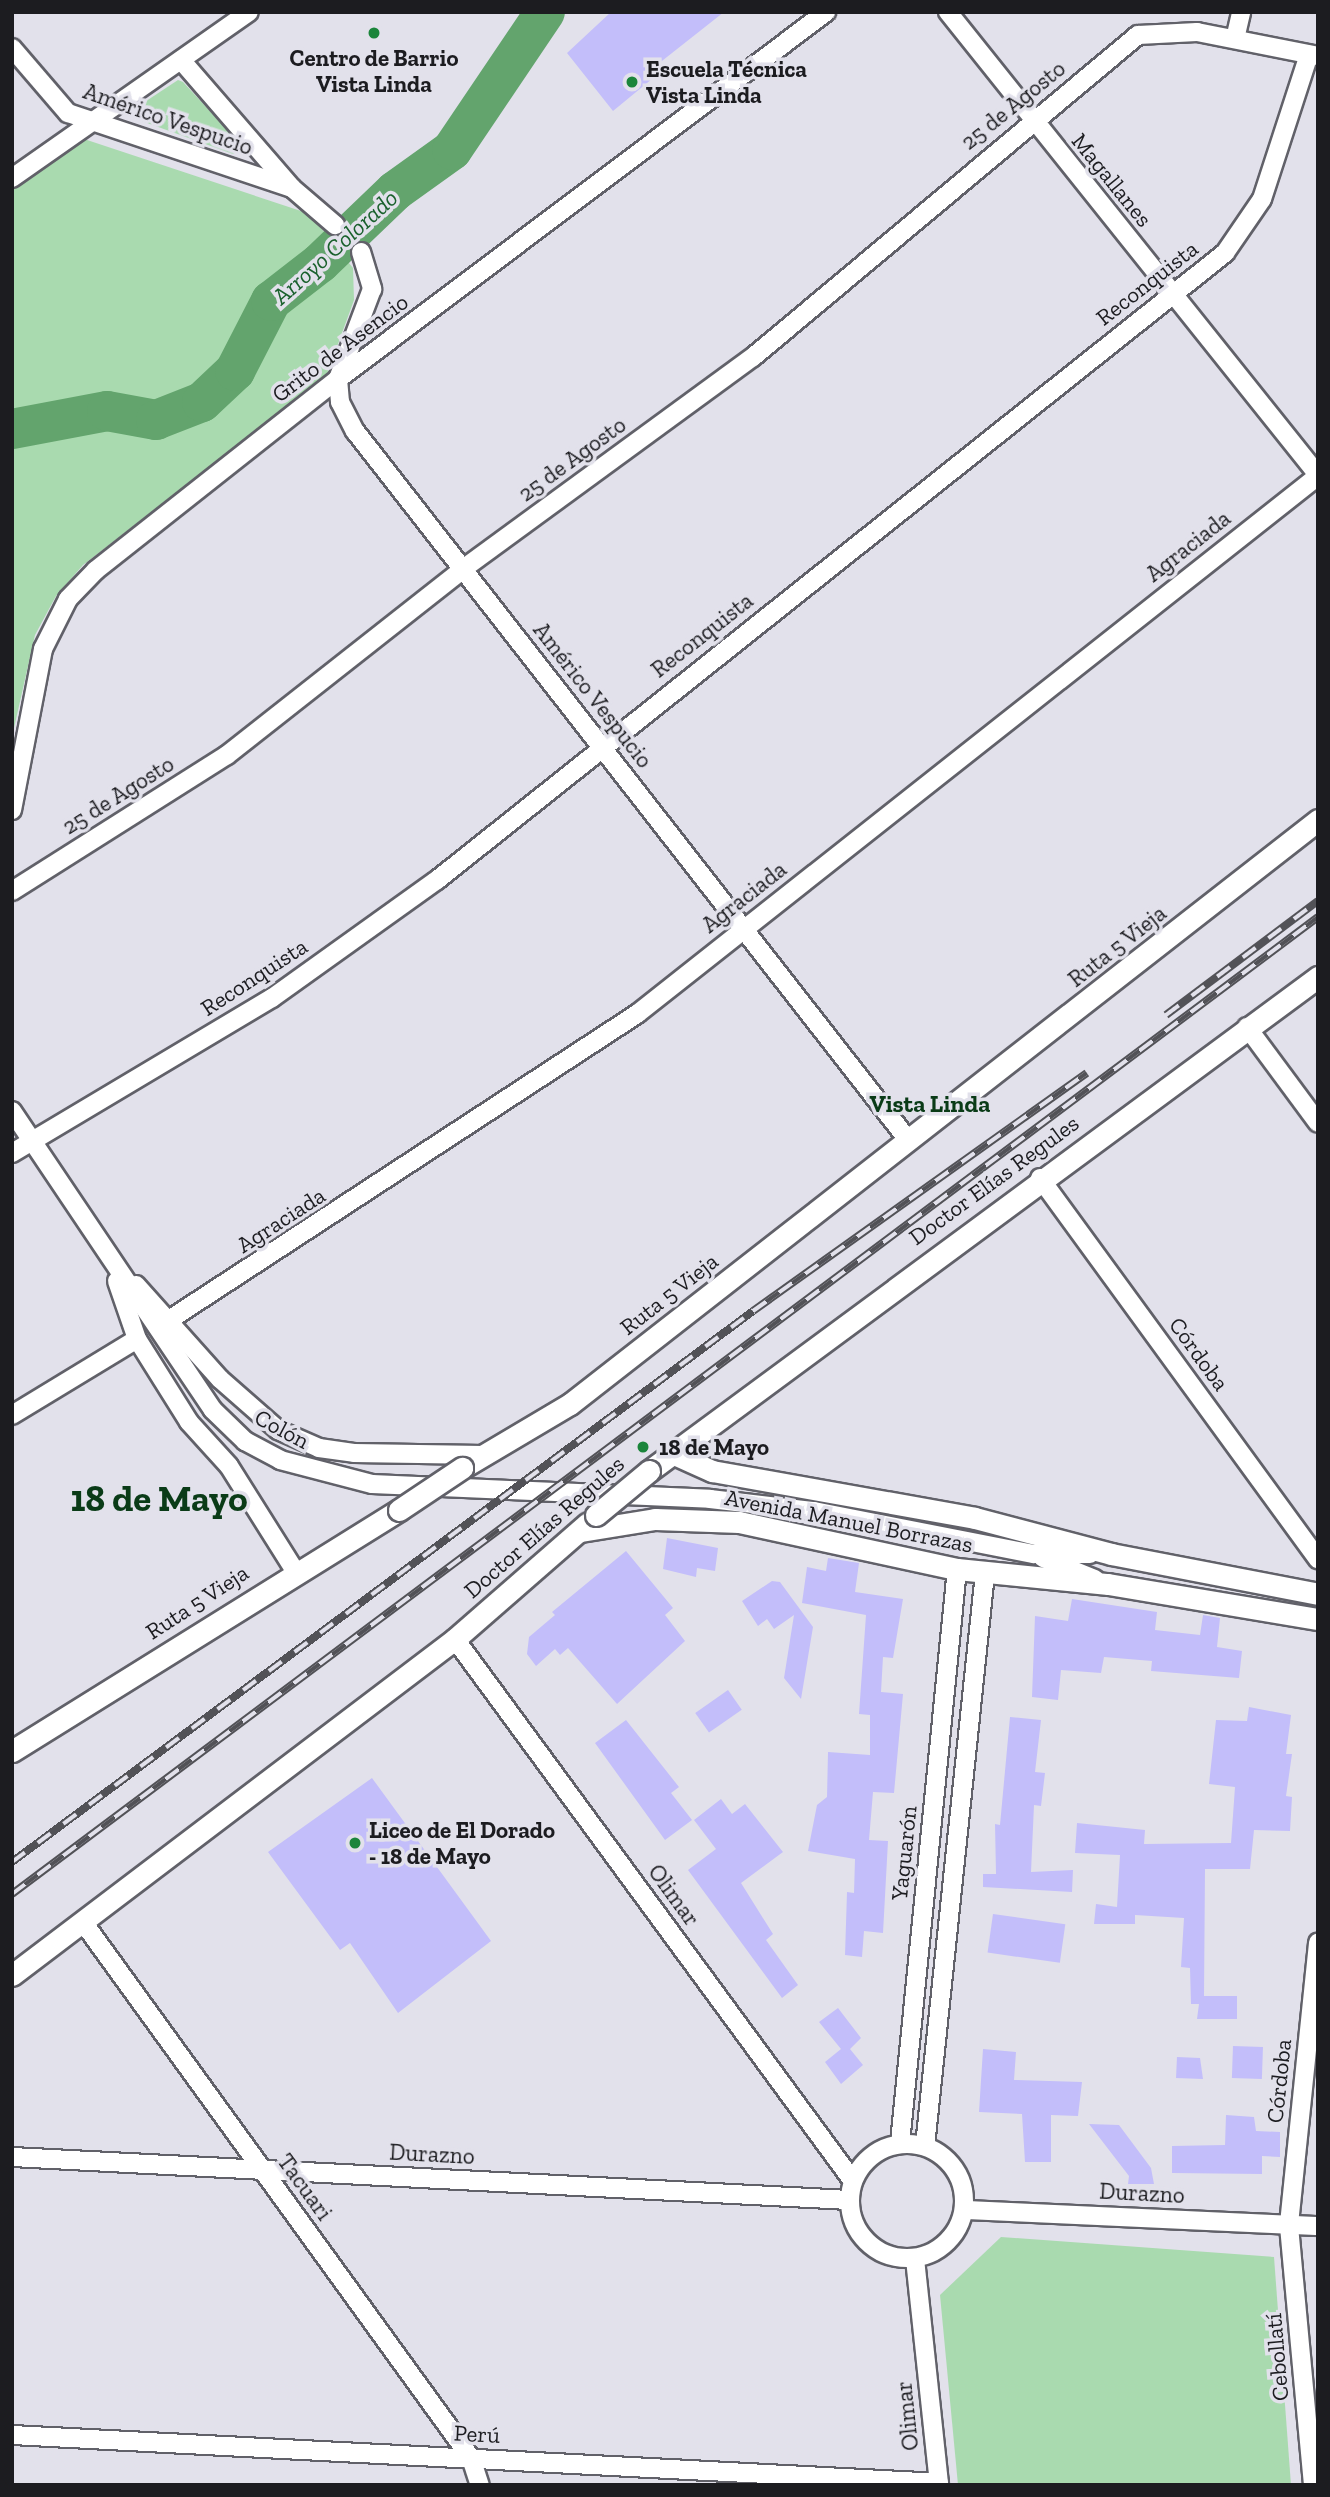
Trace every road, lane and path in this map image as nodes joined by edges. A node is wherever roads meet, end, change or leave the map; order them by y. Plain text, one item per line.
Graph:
1 (249, 12) edge
2 (826, 12) edge
3 (948, 12) edge
4 (1241, 12) edge
5 (1235, 39) junction
6 (12, 48) edge
7 (1314, 55) edge
8 (181, 60) junction
9 (1032, 119) junction
10 (96, 121) junction
11 (12, 178) edge
12 (292, 188) junction
13 (335, 225) dead end
14 (361, 252) dead end
15 (1172, 293) junction
16 (338, 379) junction
17 (1318, 475) edge
18 (463, 569) junction
19 (602, 746) junction
20 (12, 810) edge
21 (1318, 820) edge
22 (12, 891) edge
23 (746, 927) junction
24 (1318, 977) edge
25 (1247, 1027) junction
26 (12, 1111) edge
27 (1318, 1123) edge
28 (32, 1141) junction
29 (909, 1141) junction
30 (12, 1153) edge
31 (1040, 1178) junction
32 (109, 1259) junction
33 (172, 1318) junction
34 (136, 1339) junction
35 (12, 1415) edge
36 (674, 1454) junction
37 (483, 1455) junction
38 (518, 1492) joint
39 (580, 1531) junction
40 (1034, 1554) junction
41 (1111, 1554) junction
42 (1318, 1559) edge
43 (957, 1569) junction
44 (295, 1571) junction
45 (985, 1573) junction
46 (1108, 1584) junction
47 (1318, 1594) edge
48 (1318, 1619) edge
49 (455, 1639) junction
50 (12, 1751) edge
51 (83, 1922) junction
52 (1318, 1942) edge
53 (12, 1975) edge
54 (901, 2143) junction
55 (925, 2146) junction
56 (12, 2157) edge
57 (263, 2170) junction
58 (853, 2180) junction
59 (849, 2200) junction
60 (965, 2210) junction
61 (1289, 2224) junction
62 (1318, 2226) edge
63 (915, 2259) junction
64 (12, 2435) edge
65 (471, 2458) junction
66 (939, 2484) edge
67 (480, 2485) edge
68 (1313, 2485) edge

1 - 8 street
2 - 16 street, Grito de Asencio
3 - 9 street, Magallanes
4 - 5 street
5 - 7 street
5 - 9 street, 25 de Agosto
6 - 10 street, Américo Vespucio
7 - 15 street, Reconquista
8 - 10 street
8 - 12 street, Américo Vespucio
9 - 15 street, Magallanes
9 - 18 street, 25 de Agosto
10 - 11 street
10 - 12 street, Américo Vespucio
12 - 13 street, Américo Vespucio
14 - 16 street
15 - 17 street, Magallanes
15 - 19 street, Reconquista
16 - 18 street, Américo Vespucio
16 - 20 street, Grito de Asencio
17 - 23 street, Agraciada
18 - 19 street, Américo Vespucio
18 - 22 street, 25 de Agosto
19 - 23 street, Américo Vespucio
19 - 28 street, Reconquista
21 - 29 street, Ruta 5 Vieja
23 - 29 street, Américo Vespucio
23 - 33 street, Agraciada
24 - 25 street, Doctor Elías Regules
25 - 27 street
25 - 31 street, Doctor Elías Regules
26 - 28 street, Colón
28 - 30 street, Reconquista
28 - 32 street, Colón
29 - 37 street, Ruta 5 Vieja
31 - 36 street, Doctor Elías Regules
31 - 42 street, Córdoba
32 - 33 street, Colón
32 - 34 street, Colón
32 - 38 street, Colón
33 - 37 street, Colón
34 - 35 street
34 - 44 street, Colón
36 - 39 street, Doctor Elías Regules, bridge
36 - 41 street, Avenida Manuel Borrazas
37 - 44 street, Ruta 5 Vieja, bridge
38 - 40 street, Avenida Manuel Borrazas
39 - 43 street, Avenida Manuel Borrazas
39 - 49 street, Doctor Elías Regules
40 - 41 street, Avenida Manuel Borrazas
40 - 46 street, Avenida Manuel Borrazas
41 - 47 street, Avenida Manuel Borrazas
43 - 45 street, Avenida Manuel Borrazas
43 - 54 street, Yaguarón
44 - 50 street, Ruta 5 Vieja
45 - 46 street, Avenida Manuel Borrazas
45 - 55 street
46 - 48 street, Avenida Manuel Borrazas
49 - 51 street, Doctor Elías Regules
49 - 58 street, Olimar
51 - 53 street, Doctor Elías Regules
51 - 57 street, Tacuari
52 - 61 street, Córdoba
54 - 55 street
54 - 58 street
55 - 60 street
56 - 57 street, Durazno
57 - 59 street, Durazno
57 - 65 street, Tacuari
58 - 59 street
59 - 63 street
60 - 61 street, Durazno
60 - 63 street
61 - 62 street, Durazno
61 - 68 street, Cebollatí
63 - 66 street, Olimar
64 - 65 street, Perú
65 - 66 street, Perú
65 - 67 street, Tacuari

